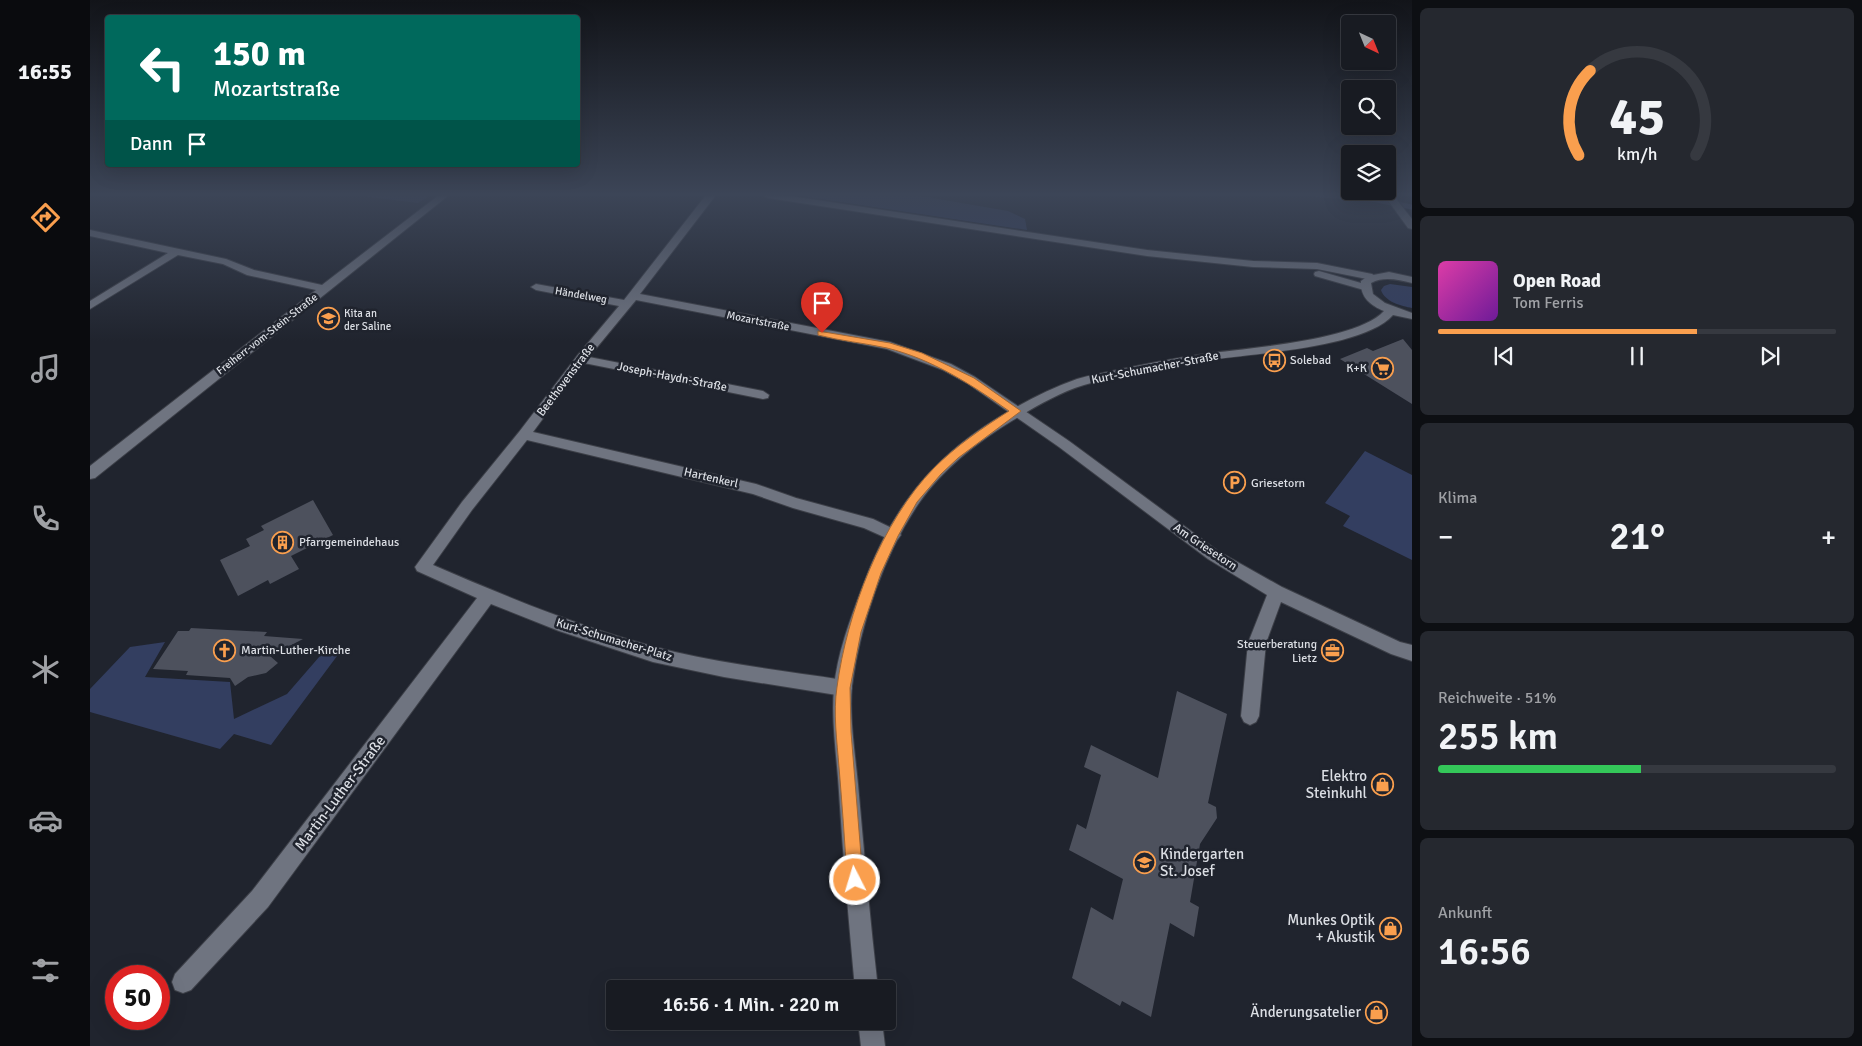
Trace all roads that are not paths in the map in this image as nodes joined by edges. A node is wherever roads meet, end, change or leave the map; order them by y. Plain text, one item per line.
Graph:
1 (139, 244) edge
2 (381, 244) edge
3 (673, 244) edge
4 (1088, 244) edge
5 (176, 252) junction
6 (1289, 265) junction
7 (1412, 268) edge
8 (1372, 277) junction
9 (1400, 277) junction
10 (1412, 280) edge
11 (536, 287) dead end
12 (1364, 287) junction
13 (324, 289) junction
14 (630, 300) junction
15 (90, 306) edge
16 (1391, 310) junction
17 (1412, 316) edge
18 (581, 359) junction
19 (763, 395) dead end
20 (1016, 411) junction
21 (524, 435) junction
22 (90, 474) edge
23 (893, 535) junction
24 (423, 567) joint
25 (1276, 592) junction
26 (488, 596) junction
27 (1412, 653) edge
28 (843, 688) junction
29 (1250, 716) dead end
30 (866, 980) edge
31 (183, 982) dead end
32 (871, 1030) edge
33 (873, 1046) edge

1 - 5 street
2 - 13 street, Freiherr-vom-Stein-Straße
3 - 14 street, Beethovenstraße
4 - 6 street
5 - 13 street
5 - 15 street
6 - 8 street
6 - 12 street
7 - 9 street
8 - 9 street
8 - 12 street
9 - 10 street
11 - 14 street, Händelweg
12 - 16 street
13 - 22 street, Freiherr-vom-Stein-Straße
14 - 18 street, Beethovenstraße
14 - 20 street, Mozartstraße
16 - 17 street
16 - 20 street, Kurt-Schumacher-Straße
18 - 19 street, Joseph-Haydn-Straße
18 - 21 street, Beethovenstraße
20 - 23 street, Kurt-Schumacher-Straße
20 - 25 street, Am Griesetorn
21 - 23 street, Hartenkerl
21 - 24 street, Beethovenstraße
23 - 28 street, Kurt-Schumacher-Straße
24 - 26 street, Kurt-Schumacher-Platz
25 - 27 street, Am Griesetorn
25 - 29 street
26 - 28 street, Kurt-Schumacher-Platz
26 - 31 street, Martin-Luther-Straße
28 - 30 street, Kurt-Schumacher-Straße
32 - 33 street

